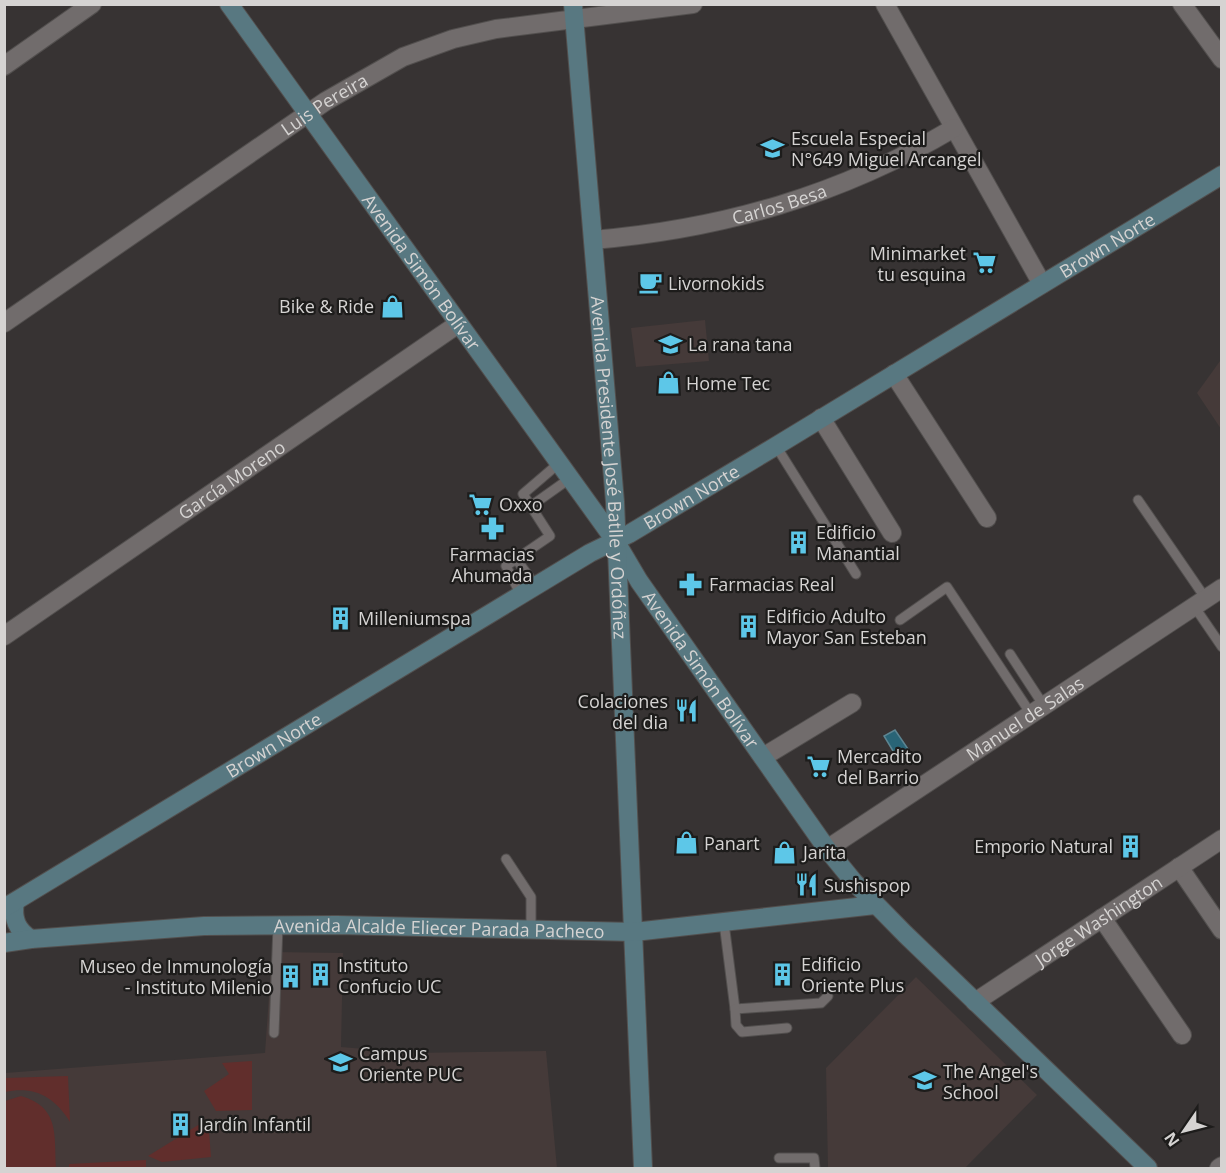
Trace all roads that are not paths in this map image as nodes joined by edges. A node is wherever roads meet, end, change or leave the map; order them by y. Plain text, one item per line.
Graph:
1 (92, 4) edge
2 (229, 4) edge
3 (693, 4) edge
4 (885, 4) edge
5 (1182, 4) edge
6 (573, 12) edge
7 (1221, 59) edge
8 (4, 66) edge
9 (307, 114) junction
10 (954, 128) junction
11 (1221, 175) edge
12 (593, 240) junction
13 (1042, 284) junction
14 (4, 323) edge
15 (458, 324) junction
16 (894, 374) junction
17 (821, 418) junction
18 (776, 446) junction
19 (558, 464) junction
20 (569, 479) junction
21 (1138, 500) dead end
22 (531, 506) junction
23 (987, 518) dead end
24 (892, 534) dead end
25 (615, 542) junction
26 (516, 559) junction
27 (856, 574) dead end
28 (1221, 588) edge
29 (528, 590) junction
30 (1200, 602) junction
31 (900, 620) dead end
32 (4, 636) edge
33 (1221, 647) edge
34 (1010, 654) dead end
35 (852, 703) dead end
36 (1038, 710) junction
37 (763, 757) junction
38 (1221, 839) edge
39 (827, 849) junction
40 (506, 859) dead end
41 (1179, 867) junction
42 (10, 905) edge
43 (875, 905) junction
44 (1102, 918) junction
45 (724, 923) junction
46 (278, 925) junction
47 (531, 930) junction
48 (1221, 930) edge
49 (634, 932) junction
50 (32, 939) junction
51 (4, 943) edge
52 (828, 996) dead end
53 (975, 1002) junction
54 (735, 1009) junction
55 (786, 1028) dead end
56 (274, 1033) dead end
57 (1182, 1035) dead end
58 (779, 1158) dead end
59 (643, 1168) edge
60 (815, 1168) edge
61 (1148, 1168) edge

1 - 8 street
2 - 9 street, Avenida Simón Bolívar
3 - 6 street, Luis Pereira
4 - 10 street
5 - 7 street
6 - 9 street, Luis Pereira
6 - 12 street, Avenida Presidente José Batlle y Ordóñez
9 - 14 street, Luis Pereira
9 - 15 street, Avenida Simón Bolívar
10 - 12 street, Carlos Besa
10 - 13 street
11 - 13 street, Brown Norte
12 - 25 street, Avenida Presidente José Batlle y Ordóñez
13 - 16 street, Brown Norte
15 - 19 street, Avenida Simón Bolívar
15 - 32 street, García Moreno
16 - 17 street, Brown Norte
16 - 23 street
17 - 18 street, Brown Norte
17 - 24 street
18 - 25 street, Brown Norte
18 - 27 lane
19 - 20 street, Avenida Simón Bolívar
19 - 22 lane
20 - 22 lane
20 - 25 street, Avenida Simón Bolívar
21 - 30 lane
22 - 26 lane
25 - 29 street, Brown Norte
25 - 37 street, Avenida Simón Bolívar
25 - 49 street, Avenida Presidente José Batlle y Ordóñez
26 - 29 lane
26 - 29 lane
28 - 30 street, Manuel de Salas
29 - 42 street, Brown Norte
30 - 33 lane
30 - 36 street, Manuel de Salas
31 - 36 lane
34 - 36 lane
35 - 37 street
36 - 39 street, Manuel de Salas
37 - 39 street, Avenida Simón Bolívar
38 - 41 street, Jorge Washington
39 - 43 street, Avenida Simón Bolívar
40 - 47 lane
41 - 44 street, Jorge Washington
41 - 48 street
42 - 50 street
43 - 45 street, Avenida Alcalde Eliecer Parada Pacheco
43 - 53 street, Avenida Simón Bolívar
44 - 53 street, Jorge Washington
44 - 57 street
45 - 49 street, Avenida Alcalde Eliecer Parada Pacheco
45 - 54 lane
46 - 47 street, Avenida Alcalde Eliecer Parada Pacheco
46 - 50 street, Avenida Alcalde Eliecer Parada Pacheco
46 - 56 lane
47 - 49 street, Avenida Alcalde Eliecer Parada Pacheco
49 - 59 street, Avenida Presidente José Batlle y Ordóñez
50 - 51 street, Avenida Alcalde Eliecer Parada Pacheco
52 - 54 lane
53 - 61 street, Avenida Simón Bolívar
54 - 55 lane
58 - 60 lane

